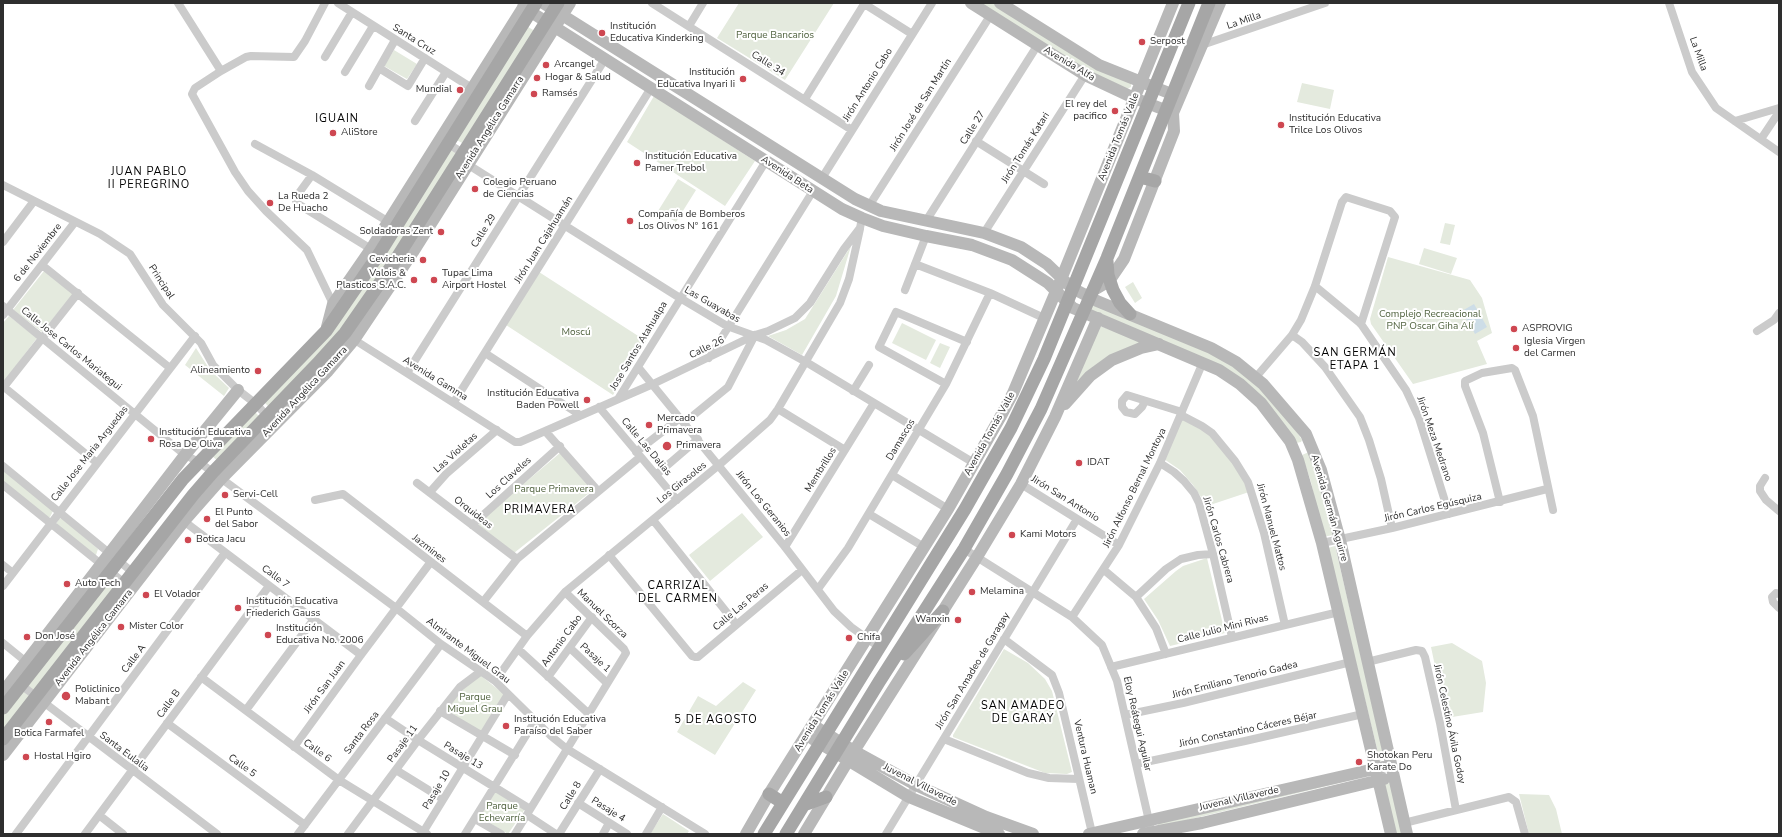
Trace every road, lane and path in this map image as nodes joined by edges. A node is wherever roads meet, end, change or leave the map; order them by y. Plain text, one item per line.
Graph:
1 (178, 3) edge
2 (325, 3) edge
3 (338, 3) edge
4 (570, 3) edge
5 (652, 3) edge
6 (702, 3) edge
7 (932, 3) edge
8 (971, 3) edge
9 (1000, 3) edge
10 (1173, 3) edge
11 (1189, 3) edge
12 (1209, 3) edge
13 (1220, 3) edge
14 (1325, 3) edge
15 (1669, 3) edge
16 (863, 4) edge
17 (529, 6) edge
18 (554, 8) edge
19 (352, 12) junction
20 (990, 16) junction
21 (550, 24) junction
22 (373, 26) junction
23 (689, 26) junction
24 (589, 32) junction
25 (912, 34) junction
26 (395, 40) junction
27 (582, 44) junction
28 (1037, 46) junction
29 (1197, 46) junction
30 (325, 58) dead end
31 (425, 58) junction
32 (605, 59) junction
33 (379, 68) junction
34 (221, 71) junction
35 (345, 72) dead end
36 (446, 72) junction
37 (1085, 75) junction
38 (1141, 82) junction
39 (369, 86) dead end
40 (1155, 87) junction
41 (651, 88) junction
42 (476, 91) junction
43 (1176, 95) junction
44 (1134, 98) junction
45 (805, 99) junction
46 (1148, 104) junction
47 (1779, 108) edge
48 (712, 109) junction
49 (1169, 112) junction
50 (1779, 112) edge
51 (415, 121) dead end
52 (1735, 121) junction
53 (704, 122) junction
54 (852, 130) junction
55 (1761, 140) junction
56 (976, 141) junction
57 (444, 142) junction
58 (255, 144) dead end
59 (1779, 152) edge
60 (465, 158) junction
61 (766, 161) junction
62 (1023, 171) junction
63 (312, 175) junction
64 (1140, 176) junction
65 (822, 178) junction
66 (1154, 181) junction
67 (1044, 184) dead end
68 (3, 185) edge
69 (813, 192) junction
70 (518, 196) junction
71 (34, 201) junction
72 (870, 206) junction
73 (926, 221) junction
74 (75, 222) junction
75 (861, 223) junction
76 (392, 224) junction
77 (565, 225) junction
78 (984, 233) junction
79 (926, 236) junction
80 (3, 242) edge
81 (372, 249) junction
82 (1107, 258) junction
83 (915, 264) junction
84 (42, 265) junction
85 (1062, 277) junction
86 (1110, 281) junction
87 (1315, 286) junction
88 (1072, 288) junction
89 (905, 290) dead end
90 (1056, 290) junction
91 (78, 293) junction
92 (990, 293) junction
93 (1090, 294) junction
94 (680, 298) junction
95 (1066, 303) junction
96 (334, 304) junction
97 (4, 310) edge
98 (1083, 312) junction
99 (1779, 313) edge
100 (1130, 314) junction
101 (1044, 318) junction
102 (1098, 318) junction
103 (1361, 324) junction
104 (728, 326) junction
105 (326, 331) junction
106 (1757, 331) dead end
107 (755, 335) junction
108 (1292, 335) junction
109 (195, 336) junction
110 (349, 336) junction
111 (42, 339) junction
112 (967, 342) junction
113 (1159, 344) junction
114 (485, 353) junction
115 (709, 358) junction
116 (806, 362) junction
117 (1203, 362) junction
118 (869, 365) dead end
119 (638, 367) junction
120 (170, 368) junction
121 (407, 373) junction
122 (1256, 377) junction
123 (653, 384) junction
124 (946, 384) junction
125 (4, 388) edge
126 (238, 390) junction
127 (853, 391) junction
128 (618, 399) junction
129 (1145, 401) dead end
130 (454, 402) junction
131 (874, 403) junction
132 (256, 404) junction
133 (599, 407) junction
134 (778, 409) junction
135 (134, 414) junction
136 (1182, 414) junction
137 (580, 415) junction
138 (1055, 417) junction
139 (272, 420) junction
140 (682, 420) junction
141 (497, 430) junction
142 (918, 430) junction
143 (546, 432) junction
144 (698, 440) junction
145 (515, 442) joint
146 (1311, 443) junction
147 (560, 446) junction
148 (845, 450) junction
149 (1294, 451) junction
150 (185, 455) junction
151 (638, 455) junction
152 (199, 462) junction
153 (97, 463) junction
154 (974, 463) junction
155 (1160, 463) junction
156 (719, 465) junction
157 (3, 466) edge
158 (656, 474) junction
159 (892, 475) junction
160 (217, 476) junction
161 (1765, 478) dead end
162 (417, 483) dead end
163 (1021, 484) junction
164 (3, 485) edge
165 (1547, 489) junction
166 (598, 491) junction
167 (430, 492) junction
168 (315, 500) dead end
169 (677, 500) junction
170 (1500, 502) junction
171 (948, 508) junction
172 (1553, 510) dead end
173 (1779, 511) edge
174 (58, 512) junction
175 (869, 514) junction
176 (1449, 514) junction
177 (180, 518) junction
178 (1077, 519) junction
179 (653, 520) junction
180 (50, 523) junction
181 (472, 525) junction
182 (1392, 528) junction
183 (1340, 540) junction
184 (1322, 542) junction
185 (1119, 545) junction
186 (785, 547) junction
187 (924, 547) junction
188 (964, 549) junction
189 (225, 553) junction
190 (1213, 554) junction
191 (609, 555) junction
192 (114, 557) junction
193 (977, 557) junction
194 (516, 559) junction
195 (430, 563) junction
196 (3, 564) edge
197 (106, 568) junction
198 (802, 570) junction
199 (1104, 570) junction
200 (13, 573) junction
201 (137, 575) junction
202 (3, 586) edge
203 (128, 586) junction
204 (269, 586) junction
205 (818, 589) junction
206 (1032, 591) junction
207 (565, 592) junction
208 (1779, 594) edge
209 (1136, 597) junction
210 (483, 602) junction
211 (396, 608) junction
212 (1779, 608) edge
213 (943, 611) junction
214 (1339, 612) junction
215 (592, 616) junction
216 (1072, 616) junction
217 (314, 619) junction
218 (736, 624) junction
219 (1285, 625) junction
220 (527, 636) junction
221 (1232, 638) junction
222 (868, 639) junction
223 (1004, 639) junction
224 (3, 643) edge
225 (441, 644) junction
226 (880, 647) junction
227 (570, 648) junction
228 (518, 649) junction
229 (1166, 654) junction
230 (361, 655) junction
231 (1351, 662) junction
232 (1367, 662) junction
233 (30, 665) junction
234 (1112, 667) junction
235 (480, 672) junction
236 (548, 676) junction
237 (201, 677) junction
238 (495, 682) junction
239 (879, 682) junction
240 (607, 683) junction
241 (20, 685) junction
242 (3, 692) edge
243 (508, 694) junction
244 (39, 700) junction
245 (3, 707) edge
246 (246, 710) junction
247 (440, 711) junction
248 (589, 714) junction
249 (1363, 714) junction
250 (1125, 715) junction
251 (385, 718) junction
252 (535, 721) junction
253 (167, 723) junction
254 (810, 730) junction
255 (483, 736) junction
256 (88, 738) junction
257 (823, 738) junction
258 (3, 739) edge
259 (944, 739) junction
260 (418, 740) junction
261 (294, 747) junction
262 (567, 748) junction
263 (839, 748) junction
264 (3, 755) edge
265 (515, 755) junction
266 (851, 756) junction
267 (1136, 764) junction
268 (462, 767) junction
269 (600, 769) junction
270 (396, 770) junction
271 (132, 771) junction
272 (1391, 771) junction
273 (1376, 775) junction
274 (1080, 779) junction
275 (339, 780) junction
276 (916, 785) junction
277 (494, 786) junction
278 (770, 794) junction
279 (826, 797) junction
280 (909, 797) junction
281 (443, 799) junction
282 (373, 801) junction
283 (578, 803) junction
284 (783, 803) junction
285 (804, 805) junction
286 (662, 807) junction
287 (1456, 810) junction
288 (529, 812) junction
289 (99, 815) junction
290 (475, 819) junction
291 (1149, 820) junction
292 (609, 823) junction
293 (304, 825) junction
294 (1405, 828) edge
295 (692, 831) edge
296 (424, 833) edge
297 (1149, 833) edge
298 (16, 834) edge
299 (85, 834) edge
300 (123, 834) edge
301 (217, 834) edge
302 (298, 834) edge
303 (348, 834) edge
304 (465, 834) edge
305 (501, 834) edge
306 (515, 834) edge
307 (558, 834) edge
308 (603, 834) edge
309 (627, 834) edge
310 (646, 834) edge
311 (705, 834) edge
312 (746, 834) edge
313 (764, 834) edge
314 (786, 834) edge
315 (804, 834) edge
316 (886, 834) edge
317 (999, 834) edge
318 (1033, 834) edge
319 (1090, 834) edge
320 (1389, 834) edge
321 (1525, 834) edge

1 - 34 street
2 - 34 street
3 - 19 street, Santa Cruz
4 - 18 main road, Avenida Angélica Gamarra
5 - 23 street, Calle 34
6 - 23 street
7 - 25 street, Jirón Antonio Cabo
8 - 20 main road, Avenida Alfa
9 - 38 main road, Avenida Alfa
10 - 38 main road, Avenida Tomás Valle
11 - 40 main road, Avenida Tomás Valle
12 - 29 main road
13 - 29 main road
14 - 29 street, La Milla
15 - 52 street, La Milla
16 - 25 street
16 - 45 street
17 - 21 main road, Avenida Beta
17 - 42 main road
18 - 21 main road, Avenida Angélica Gamarra
18 - 24 main road, Avenida Beta
19 - 22 street, Santa Cruz
19 - 30 street
20 - 28 main road, Avenida Alfa
20 - 72 street, Jirón José de San Martín
21 - 27 main road, Avenida Beta
21 - 60 main road, Avenida Angélica Gamarra
22 - 26 street, Santa Cruz
22 - 35 street
23 - 45 street, Calle 34
24 - 27 main road
24 - 48 main road, Avenida Beta
25 - 54 street, Jirón Antonio Cabo
26 - 31 street, Santa Cruz
26 - 33 street
27 - 32 main road, Avenida Beta
28 - 37 main road, Avenida Alfa
28 - 56 street, Calle 27
29 - 43 main road
31 - 33 street
31 - 36 street, Santa Cruz
32 - 41 main road, Avenida Beta
32 - 70 street, Calle 29
33 - 39 street
34 - 96 street
36 - 42 street, Santa Cruz
36 - 51 street
37 - 44 main road, Avenida Alfa
37 - 62 street, Jirón Tomás Katari
38 - 40 main road, Avenida Alfa
38 - 44 main road, Avenida Tomás Valle
40 - 43 main road, Avenida Alfa
40 - 46 main road, Avenida Tomás Valle
41 - 53 main road, Avenida Beta
41 - 77 street, Jirón Juan Cajahuamán
42 - 57 main road
43 - 49 main road
44 - 46 main road, Avenida Alfa
44 - 85 main road, Avenida Tomás Valle
45 - 54 street, Calle 34
46 - 49 main road, Avenida Alfa
46 - 88 main road, Avenida Tomás Valle
47 - 52 street
48 - 53 main road
48 - 65 main road, Avenida Beta
49 - 64 main road
49 - 66 main road
50 - 55 street
52 - 55 street, La Milla
53 - 61 main road, Avenida Beta
54 - 65 street, Jirón Antonio Cabo
55 - 59 street, La Milla
56 - 62 street
56 - 73 street, Calle 27
57 - 60 street, Las Guayabas
57 - 76 main road
58 - 63 street
60 - 70 street, Las Guayabas
60 - 110 main road, Avenida Angélica Gamarra
61 - 69 main road, Avenida Beta
61 - 94 street, Jose Santos Atahualpa
62 - 67 street
62 - 78 street, Jirón Tomás Katari
63 - 76 street
63 - 81 street
64 - 66 main road
64 - 82 main road
65 - 72 main road, Avenida Beta
66 - 86 main road
68 - 71 street, Principal
69 - 75 main road, Avenida Beta
69 - 104 street
70 - 77 street, Las Guayabas
70 - 121 street, Calle 29
71 - 74 street, Principal
71 - 80 street
72 - 73 main road, Avenida Beta
73 - 78 main road, Avenida Beta
74 - 84 street, 6 de Noviembre
74 - 109 street, Principal
75 - 79 main road, Avenida Beta
75 - 107 street, Calle 26
75 - 116 street, Los Girasoles
76 - 81 main road
76 - 105 main road
77 - 94 street, Las Guayabas
77 - 114 street, Jirón Juan Cajahuamán
78 - 85 main road, Avenida Beta
79 - 83 street
79 - 90 main road, Avenida Beta
81 - 96 main road
82 - 86 main road
82 - 93 main road
83 - 89 street
83 - 92 street
84 - 91 street
84 - 97 street, 6 de Noviembre
85 - 88 main road, Avenida Beta
85 - 90 main road, Avenida Tomás Valle
86 - 93 main road
86 - 100 main road
87 - 103 street, Jirón Meza Medrano
87 - 103 street
87 - 108 street
88 - 93 main road, Avenida Germán Aguirre
88 - 95 main road, Avenida Tomás Valle
90 - 95 main road, Avenida Beta
90 - 101 main road, Avenida Tomás Valle
91 - 111 street
91 - 120 street
92 - 101 street
92 - 112 street, Damascos
93 - 98 main road
93 - 100 main road, Avenida Germán Aguirre
94 - 104 street, Las Guayabas
94 - 119 street, Jose Santos Atahualpa
95 - 98 main road, Avenida Germán Aguirre
95 - 226 main road, Avenida Tomás Valle
96 - 105 main road
97 - 111 street, Calle Jose Carlos Mariategui
98 - 102 main road, Avenida Germán Aguirre
98 - 188 main road
99 - 106 street
100 - 122 main road, Avenida Germán Aguirre
101 - 154 main road, Avenida Tomás Valle
102 - 113 main road, Avenida Germán Aguirre
102 - 138 main road
103 - 176 street, Jirón Meza Medrano
104 - 107 street, Las Guayabas
104 - 115 street
105 - 132 main road
107 - 115 street, Calle 26
107 - 116 street, Las Guayabas
107 - 140 street
108 - 122 street
108 - 182 street
109 - 120 street, Calle Jose Maria Arguedas
109 - 126 street, Principal
110 - 121 street, Avenida Gamma
110 - 139 main road, Avenida Angélica Gamarra
111 - 125 street
111 - 135 street, Calle Jose Carlos Mariategui
112 - 124 street, Damascos
112 - 124 street
113 - 117 main road, Avenida Germán Aguirre
113 - 138 main road
114 - 130 street, Jirón Juan Cajahuamán
114 - 137 street
115 - 123 street, Calle 26
116 - 127 street, Las Guayabas
116 - 134 street, Los Girasoles
117 - 136 street, Jirón Alfonso Bernal Montoya
117 - 149 main road, Avenida Germán Aguirre
118 - 127 street
119 - 123 street, Jirón Los Geranios
119 - 128 street, Jose Santos Atahualpa
120 - 135 street, Calle Jose Maria Arguedas
121 - 130 street, Avenida Gamma
122 - 146 main road, Avenida Germán Aguirre
123 - 128 street, Calle 26
123 - 140 street, Jirón Los Geranios
124 - 142 street, Damascos
125 - 153 street
126 - 132 street, Principal
126 - 150 main road
127 - 131 street, Las Guayabas
128 - 133 street, Calle 26
129 - 136 street, Jirón Manuel Mattos
130 - 141 street, Avenida Gamma
131 - 142 street, Las Guayabas
131 - 148 street, Membrillos
132 - 139 street, Principal
132 - 152 main road
133 - 137 street, Calle 26
133 - 151 street, Calle Las Dalias
134 - 148 street
134 - 156 street, Los Girasoles
135 - 150 street, Calle Jose Carlos Mariategui
135 - 153 street, Calle Jose Maria Arguedas
136 - 155 street, Jirón Alfonso Bernal Montoya
136 - 219 street, Jirón Manuel Mattos
137 - 143 street, Calle 26
138 - 163 main road
139 - 160 main road, Avenida Angélica Gamarra
140 - 144 street, Jirón Los Geranios
140 - 151 street
141 - 145 street, Avenida Gamma
141 - 167 street, Las Violetas
142 - 154 street, Las Guayabas
142 - 159 street, Damascos
143 - 145 street, Calle 26
143 - 147 street
144 - 156 street, Jirón Los Geranios
144 - 158 street
146 - 149 main road
146 - 183 main road, Avenida Germán Aguirre
147 - 166 street
147 - 181 street, Los Claveles
148 - 186 street, Membrillos
149 - 184 main road, Avenida Germán Aguirre
150 - 152 street, Calle Jose Carlos Mariategui
150 - 192 main road
151 - 158 street, Calle Las Dalias
151 - 166 street
152 - 160 street, Calle Jose Carlos Mariategui
152 - 192 main road
153 - 174 street, Calle Jose Maria Arguedas
154 - 171 main road, Avenida Tomás Valle
155 - 185 street, Jirón Alfonso Bernal Montoya
155 - 190 street, Jirón Carlos Cabrera
156 - 169 street, Los Girasoles
156 - 186 street, Jirón Los Geranios
157 - 174 street
158 - 169 street, Calle Las Dalias
159 - 171 street
159 - 175 street, Damascos
160 - 177 main road, Avenida Angélica Gamarra
160 - 211 street, Almirante Miguel Grau
161 - 173 street
162 - 167 street, Orquideas
163 - 178 street, Jirón San Antonio
163 - 193 main road
164 - 180 street
165 - 170 street, Jirón Carlos Egúsquiza
165 - 170 street
165 - 172 street
166 - 194 street
167 - 181 street, Orquideas
168 - 195 street, Jazmines
169 - 179 street, Los Girasoles
170 - 176 street, Jirón Carlos Egúsquiza
171 - 187 main road, Avenida Tomás Valle
174 - 180 street, Calle Jose Maria Arguedas
174 - 192 street
175 - 187 street
175 - 205 street, Damascos
176 - 182 street, Jirón Carlos Egúsquiza
177 - 189 street, Calle 7
177 - 201 main road, Avenida Angélica Gamarra
178 - 185 street, Jirón San Antonio
178 - 206 street, Jirón San Amadeo de Garagay
179 - 191 street, Los Girasoles
179 - 218 street
180 - 197 street
180 - 200 street, Calle Jose Maria Arguedas
181 - 194 street, Orquideas
182 - 183 street, Jirón Carlos Egúsquiza
183 - 184 street, Jirón Carlos Egúsquiza
183 - 232 main road, Avenida Germán Aguirre
184 - 214 main road, Avenida Germán Aguirre
185 - 199 street, Jirón Alfonso Bernal Montoya
186 - 198 street, Jirón Los Geranios
187 - 222 main road, Avenida Tomás Valle
188 - 193 street, Eloy Reátegui Aguilar
188 - 239 main road
189 - 204 street, Calle 7
189 - 256 street, Calle A
190 - 209 street
190 - 221 street, Jirón Carlos Cabrera
191 - 207 street, Los Girasoles
191 - 218 street, Calle Las Peras
192 - 197 main road
192 - 201 street
193 - 206 street, Eloy Reátegui Aguilar
193 - 213 main road
194 - 210 street
195 - 210 street, Jazmines
195 - 211 street, Jirón San Juan
196 - 200 street
197 - 203 street
197 - 233 main road
198 - 205 street, Jirón Los Geranios
198 - 218 street, Calle Las Peras
199 - 209 street
199 - 216 street, Jirón Alfonso Bernal Montoya
200 - 202 street, Calle Jose Maria Arguedas
201 - 203 main road, Avenida Angélica Gamarra
203 - 244 main road, Avenida Angélica Gamarra
204 - 217 street, Calle 7
204 - 237 street, Calle B
205 - 222 street, Jirón Los Geranios
206 - 216 street, Eloy Reátegui Aguilar
206 - 223 street, Jirón San Amadeo de Garagay
207 - 215 street, Manuel Scorza
207 - 220 street, Los Girasoles
208 - 212 street
209 - 229 street
210 - 220 street, Jazmines
211 - 225 street, Almirante Miguel Grau
211 - 230 street, Jirón San Juan
213 - 239 main road
213 - 266 main road
214 - 219 street, Calle Julio Mini Rivas
214 - 231 main road, Avenida Germán Aguirre
215 - 227 street, Antonio Cabo
215 - 240 street, Manuel Scorza
216 - 234 street, Eloy Reátegui Aguilar
217 - 230 street, Calle 7
217 - 246 street
219 - 221 street, Calle Julio Mini Rivas
220 - 228 street, Los Girasoles
221 - 229 street, Calle Julio Mini Rivas
222 - 226 street, Jirón Los Geranios
222 - 254 main road, Avenida Tomás Valle
223 - 259 street, Jirón San Amadeo de Garagay
223 - 274 street, Ventura Huaman
224 - 233 street
225 - 235 street, Almirante Miguel Grau
225 - 251 street, Santa Rosa
226 - 257 main road, Avenida Tomás Valle
227 - 236 street, Antonio Cabo
227 - 240 street, Pasaje 1
228 - 236 street
228 - 238 street, Los Girasoles
229 - 234 street, Calle Julio Mini Rivas
230 - 261 street, Jirón San Juan
231 - 249 main road, Avenida Germán Aguirre
231 - 250 street, Jirón Emiliano Tenorio Gadea
232 - 272 main road, Avenida Germán Aguirre
232 - 287 street, Jirón Celestino Ávila Godoy
233 - 241 main road
233 - 242 main road
234 - 250 street, Eloy Reátegui Aguilar
235 - 238 street, Almirante Miguel Grau
235 - 247 street, Pasaje 11
236 - 248 street
237 - 246 street, Calle 6
237 - 253 street, Calle B
238 - 243 street, Almirante Miguel Grau
239 - 263 main road
240 - 248 street
241 - 244 street, Santa Eulalia
241 - 245 main road
243 - 252 street, Almirante Miguel Grau
243 - 255 street, Pasaje 10
244 - 256 street, Santa Eulalia
244 - 258 main road, Avenida Angélica Gamarra
244 - 264 main road, Avenida Angélica Gamarra
246 - 261 street, Calle 6
247 - 255 street
247 - 260 street, Pasaje 11
248 - 262 street
249 - 267 street, Jirón Constantino Cáceres Béjar
249 - 273 main road, Avenida Germán Aguirre
250 - 267 street, Eloy Reátegui Aguilar
251 - 260 street, Pasaje 13
251 - 275 street, Santa Rosa
252 - 262 street, Almirante Miguel Grau
252 - 265 street
253 - 271 street, Calle B
253 - 293 street, Calle 5
254 - 257 main road, Juvenal Villaverde
254 - 278 main road, Avenida Tomás Valle
255 - 265 street
255 - 268 street, Pasaje 10
256 - 271 street, Santa Eulalia
256 - 298 street, Calle A
257 - 263 main road, Juvenal Villaverde
257 - 284 main road, Avenida Tomás Valle
259 - 274 street
259 - 276 street, Jirón San Amadeo de Garagay
260 - 268 street, Pasaje 13
260 - 270 street, Pasaje 11
261 - 275 street, Calle 6
262 - 269 street, Almirante Miguel Grau
262 - 288 street
263 - 266 main road, Juvenal Villaverde
263 - 285 main road
265 - 277 street
266 - 276 main road, Juvenal Villaverde
266 - 279 main road
266 - 280 main road, Juvenal Villaverde
267 - 291 street, Eloy Reátegui Aguilar
268 - 277 street, Pasaje 13
268 - 281 street, Pasaje 10
269 - 283 street, Calle 8
269 - 286 street, Almirante Miguel Grau
270 - 281 street
270 - 282 street, Pasaje 11
271 - 289 street, Calle B
271 - 301 street, Santa Eulalia
272 - 273 main road, Juvenal Villaverde
272 - 294 main road, Avenida Germán Aguirre
273 - 291 main road, Juvenal Villaverde
273 - 297 main road, Juvenal Villaverde
273 - 320 main road, Avenida Germán Aguirre
274 - 319 street, Ventura Huaman
275 - 282 street, Calle 6
275 - 293 street, Santa Rosa
276 - 280 street, Jirón San Amadeo de Garagay
276 - 318 main road, Juvenal Villaverde
277 - 288 street, Pasaje 13
277 - 290 street
278 - 284 main road
278 - 312 main road, Avenida Tomás Valle
279 - 285 main road
279 - 315 main road
280 - 316 street, Jirón San Amadeo de Garagay
280 - 317 main road, Juvenal Villaverde
281 - 296 street, Pasaje 10
282 - 296 street, Calle 6
282 - 303 street, Pasaje 11
283 - 292 street, Pasaje 4
283 - 307 street, Calle 8
284 - 313 main road, Avenida Tomás Valle
285 - 314 main road
286 - 295 street, Almirante Miguel Grau
286 - 310 street
287 - 294 street
287 - 321 street
288 - 306 street
288 - 307 street, Pasaje 13
289 - 299 street, Calle B
289 - 300 street
290 - 304 street
290 - 305 street
291 - 297 street, Eloy Reátegui Aguilar
291 - 319 main road, Juvenal Villaverde
292 - 308 street
292 - 309 street, Pasaje 4
293 - 302 street, Santa Rosa
295 - 311 street, Almirante Miguel Grau

